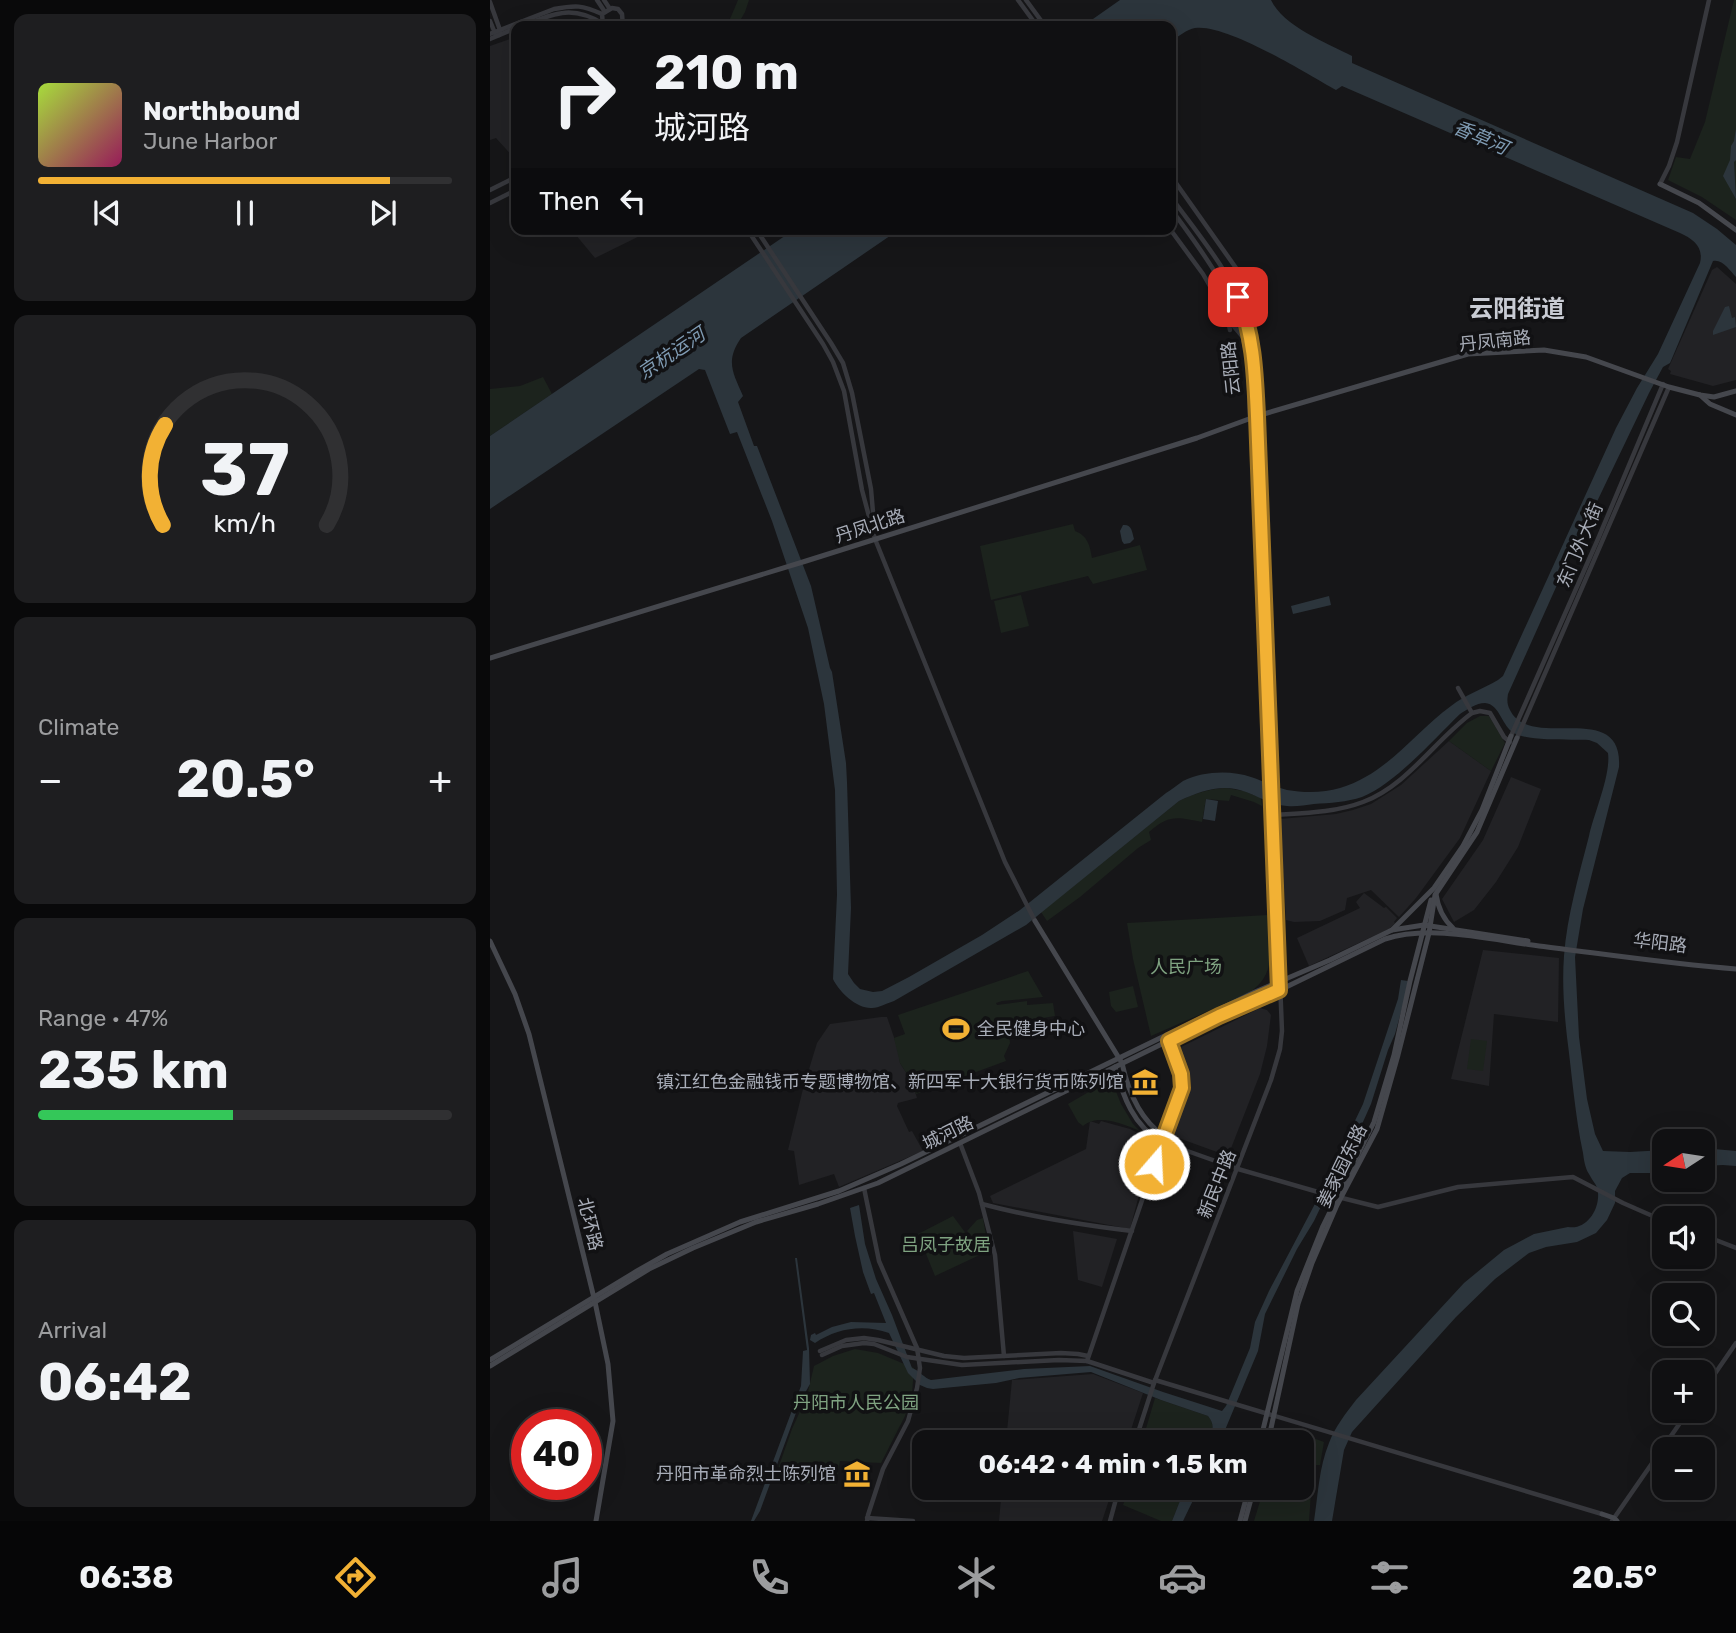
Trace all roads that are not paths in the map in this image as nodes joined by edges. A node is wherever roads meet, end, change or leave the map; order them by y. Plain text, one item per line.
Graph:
1 (597, 0) edge
2 (604, 0) edge
3 (1018, 0) edge
4 (1026, 0) edge
5 (1709, 0) edge
6 (490, 2) edge
7 (605, 12) junction
8 (490, 21) edge
9 (526, 21) edge
10 (537, 21) edge
11 (598, 21) edge
12 (604, 21) edge
13 (623, 21) edge
14 (1033, 21) edge
15 (1041, 21) edge
16 (495, 34) edge
17 (511, 180) edge
18 (1176, 183) edge
19 (1660, 184) joint
20 (490, 190) edge
21 (511, 192) edge
22 (490, 203) edge
23 (1176, 204) edge
24 (1176, 216) edge
25 (1736, 230) edge
26 (751, 235) edge
27 (760, 235) edge
28 (1174, 235) edge
29 (1227, 291) junction
30 (1248, 292) dead end
31 (1227, 316) junction
32 (1230, 330) dead end
33 (1243, 337) junction
34 (1662, 385) junction
35 (1736, 391) edge
36 (1700, 395) junction
37 (1736, 415) edge
38 (1257, 416) junction
39 (1250, 419) junction
40 (875, 539) junction
41 (490, 658) edge
42 (1458, 688) dead end
43 (1472, 712) junction
44 (1513, 740) junction
45 (1272, 779) joint
46 (1272, 812) junction
47 (1435, 891) junction
48 (1035, 921) joint
49 (1426, 929) junction
50 (1392, 930) junction
51 (1456, 930) junction
52 (490, 941) edge
53 (1558, 947) junction
54 (1736, 967) edge
55 (1280, 982) junction
56 (1279, 990) junction
57 (1169, 1041) junction
58 (1121, 1060) junction
59 (1115, 1067) junction
60 (1163, 1139) junction
61 (960, 1143) junction
62 (1238, 1169) junction
63 (864, 1188) junction
64 (1336, 1197) junction
65 (982, 1204) junction
66 (1652, 1216) edge
67 (1132, 1231) junction
68 (1715, 1240) edge
69 (1736, 1248) edge
70 (594, 1300) junction
71 (1736, 1343) edge
72 (917, 1350) junction
73 (918, 1359) junction
74 (1088, 1359) junction
75 (490, 1360) edge
76 (1005, 1360) junction
77 (490, 1366) edge
78 (1715, 1374) edge
79 (1154, 1382) junction
80 (1268, 1414) junction
81 (1275, 1416) junction
82 (1680, 1423) edge
83 (1139, 1430) edge
84 (1264, 1430) edge
85 (1271, 1430) edge
86 (1116, 1500) edge
87 (1246, 1500) edge
88 (1250, 1500) edge
89 (1602, 1514) junction
90 (867, 1520) edge
91 (1614, 1520) edge
92 (596, 1521) edge
93 (913, 1521) edge
94 (1110, 1521) edge
95 (1242, 1521) edge
96 (1607, 1521) edge

1 - 7 street
2 - 7 street
3 - 14 street
4 - 15 street
5 - 19 street
6 - 16 street
7 - 9 street
7 - 12 street
7 - 13 street
8 - 16 street
10 - 11 street
17 - 20 street
18 - 30 street
19 - 25 main road
21 - 22 street
23 - 38 street, 云阳路
24 - 29 street, 云阳路
26 - 40 street
27 - 40 street
28 - 31 street
29 - 31 street
29 - 33 street, 云阳路
31 - 32 street
31 - 33 street
33 - 39 street, 云阳路
34 - 36 main road, 丹凤南路
34 - 38 main road, 丹凤南路
34 - 44 street, 东门外大街
35 - 36 main road, 丹凤南路
36 - 37 main road
38 - 39 main road, 丹凤北路
38 - 45 street, 云阳路
39 - 40 main road, 丹凤北路
40 - 41 main road, 丹凤北路
40 - 48 street
42 - 43 street
43 - 44 street
43 - 46 street
44 - 47 main road
45 - 46 street, 新民中路
46 - 55 street, 新民中路
47 - 49 main road
47 - 50 main road, 城河路
47 - 51 main road
48 - 58 main road
49 - 50 main road, 城河路
49 - 51 main road
49 - 53 main road
49 - 56 main road, 城河路
49 - 64 main road, 姜家园东路
50 - 55 main road, 城河路
51 - 53 main road
52 - 70 main road, 北环路
53 - 54 main road, 华阳路
55 - 56 street, 新民中路
55 - 58 main road, 城河路
56 - 57 main road, 城河路
56 - 62 street, 新民中路
57 - 58 main road, 城河路
57 - 60 street
58 - 59 main road, 城河路
58 - 60 main road
58 - 70 main road, 城河路
59 - 60 main road
59 - 61 main road, 城河路
60 - 62 street
60 - 67 street
61 - 63 main road, 城河路
61 - 65 street
62 - 64 street
62 - 79 street, 新民中路
63 - 70 main road, 城河路
63 - 72 street
64 - 66 street
64 - 80 main road, 姜家园东路
64 - 81 main road, 姜家园东路
65 - 67 street
65 - 76 street
67 - 74 street
68 - 69 street
70 - 75 main road, 城河路
70 - 77 main road, 城河路
70 - 92 main road, 北环路
71 - 78 street
72 - 73 street
72 - 73 street
72 - 76 street
73 - 76 street
73 - 90 street
74 - 76 street
74 - 79 street
79 - 80 street
79 - 83 street, 新民中路
80 - 81 street
80 - 84 main road, 姜家园东路
81 - 85 main road, 姜家园东路
81 - 89 street
82 - 91 street
86 - 94 street
87 - 95 main road
88 - 95 main road
89 - 91 main road
89 - 96 main road
90 - 93 street

